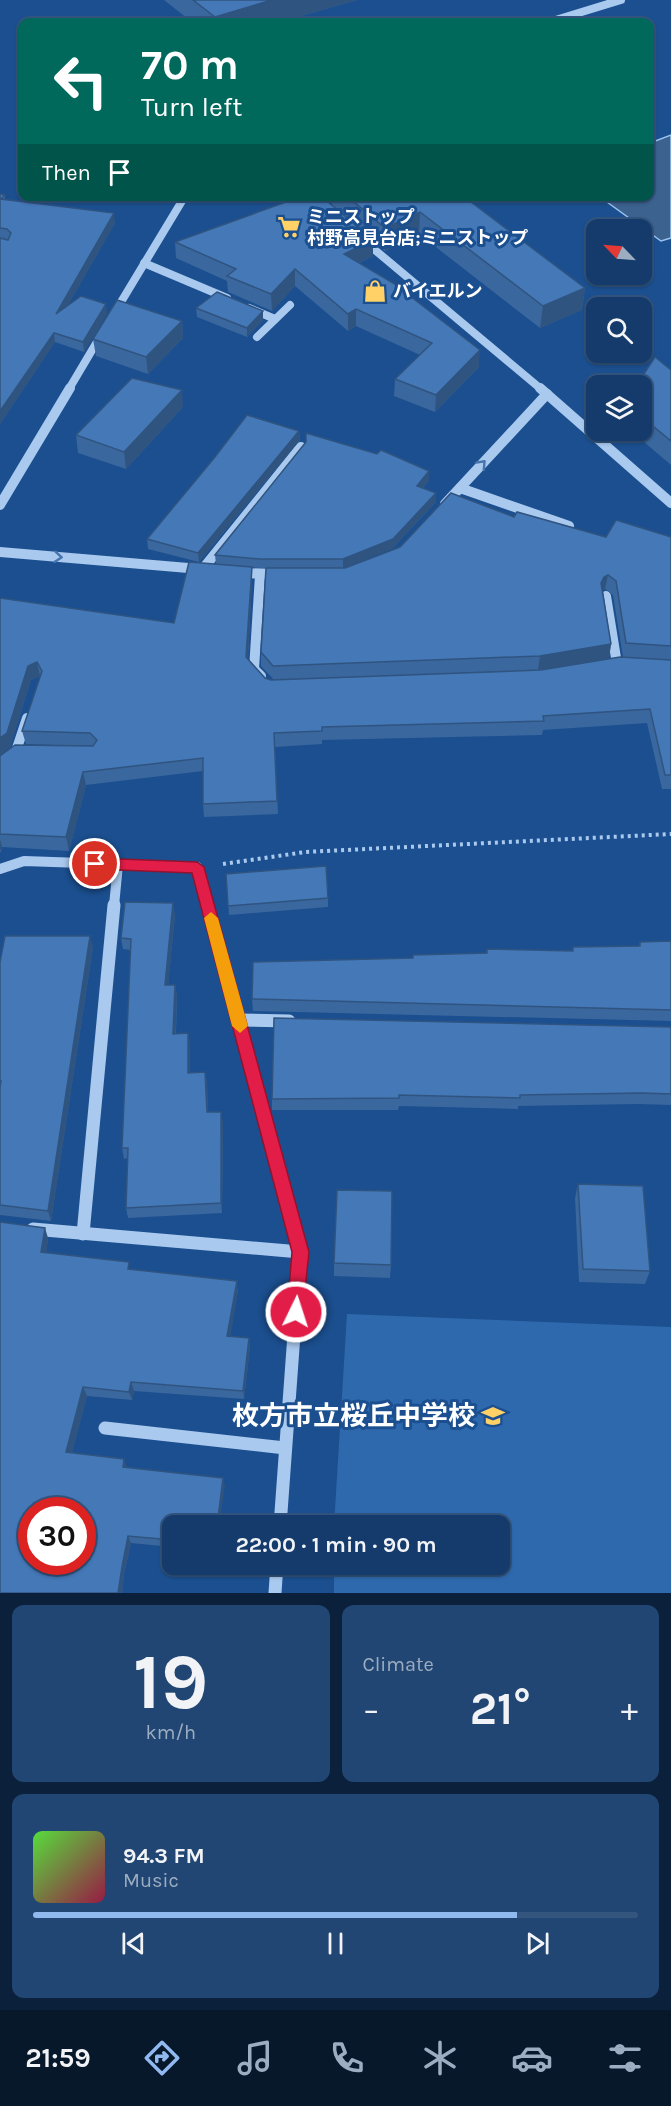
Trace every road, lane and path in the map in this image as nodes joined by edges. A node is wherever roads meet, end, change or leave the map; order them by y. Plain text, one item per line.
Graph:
1 (621, 0) edge
2 (562, 18) edge
3 (182, 201) edge
4 (358, 236) edge
5 (144, 263) junction
6 (232, 300) edge
7 (242, 305) edge
8 (290, 305) dead end
9 (111, 318) edge
10 (275, 319) junction
11 (105, 327) edge
12 (257, 337) dead end
13 (547, 394) junction
14 (301, 447) edge
15 (460, 488) junction
16 (671, 503) edge
17 (0, 505) edge
18 (436, 513) edge
19 (569, 526) edge
20 (0, 552) edge
21 (202, 570) junction
22 (214, 571) edge
23 (225, 572) edge
24 (287, 574) edge
25 (260, 575) junction
26 (606, 596) edge
27 (606, 666) edge
28 (271, 687) edge
29 (31, 706) edge
30 (17, 753) edge
31 (671, 834) edge
32 (118, 864) junction
33 (197, 867) junction
34 (0, 869) edge
35 (238, 1020) junction
36 (297, 1021) edge
37 (22, 1227) edge
38 (83, 1234) junction
39 (300, 1252) junction
40 (105, 1428) dead end
41 (285, 1448) junction
42 (281, 1515) edge
43 (277, 1575) edge
44 (275, 1593) edge

1 - 2 street
3 - 5 street
4 - 13 street
5 - 6 street
5 - 9 street
7 - 10 street
8 - 10 street
10 - 12 street
11 - 17 street
15 -> 13 street
13 - 16 street
14 - 21 street
15 - 18 street
15 - 19 street
20 -> 21 street
21 - 22 street
23 - 25 street
24 - 25 street
25 - 28 street
26 - 27 street
29 - 30 street
31 - 33 path
32 - 33 street
32 - 34 street
32 - 38 street
33 - 35 street
35 - 36 street
35 - 39 street
37 - 38 street
38 - 39 street
39 - 41 street
40 - 41 street
41 - 42 street
43 - 44 street

